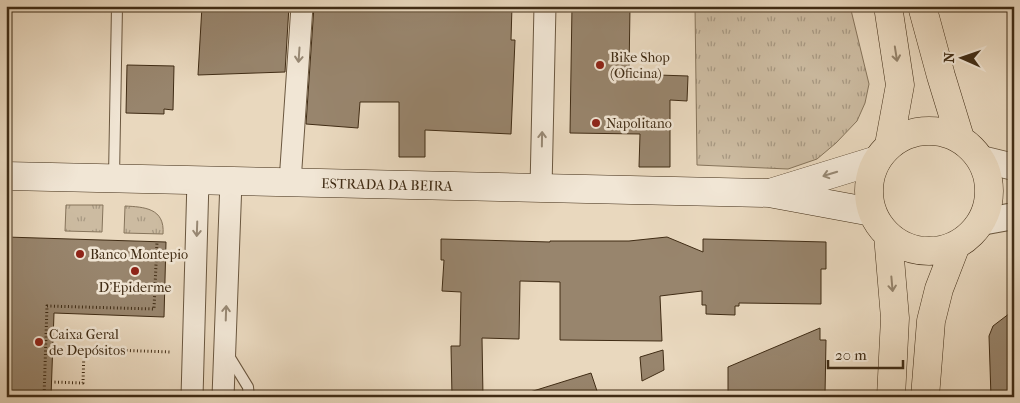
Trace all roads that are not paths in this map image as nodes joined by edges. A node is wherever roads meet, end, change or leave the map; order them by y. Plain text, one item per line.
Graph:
1 (116, 6) edge
2 (302, 6) edge
3 (545, 6) edge
4 (888, 6) edge
5 (922, 6) edge
6 (960, 138) junction
7 (883, 153) junction
8 (981, 159) junction
9 (1014, 167) edge
10 (6, 176) edge
11 (114, 178) junction
12 (198, 180) junction
13 (231, 181) junction
14 (290, 182) junction
15 (541, 188) junction
16 (769, 193) junction
17 (872, 212) junction
18 (1014, 216) edge
19 (981, 222) junction
20 (888, 235) junction
21 (956, 245) junction
22 (225, 350) junction
23 (893, 365) junction
24 (192, 397) edge
25 (223, 397) edge
26 (249, 397) edge
27 (883, 397) edge
28 (891, 397) edge
29 (925, 397) edge

1 - 11 lane
2 -> 14 street
15 -> 3 street
4 -> 7 main road
5 - 6 main road
6 - 7 main road, ESTRADA DA BEIRA
6 - 8 main road, ESTRADA DA BEIRA
7 -> 16 main road, ESTRADA DA BEIRA
7 - 17 main road, ESTRADA DA BEIRA
8 - 9 street
8 - 19 main road, ESTRADA DA BEIRA
10 - 11 main road, ESTRADA DA BEIRA
11 - 12 main road, ESTRADA DA BEIRA
12 - 13 main road, ESTRADA DA BEIRA
12 -> 24 street
13 - 14 main road, ESTRADA DA BEIRA
22 -> 13 street
14 - 15 main road, ESTRADA DA BEIRA
15 - 16 main road, ESTRADA DA BEIRA
16 - 17 main road, ESTRADA DA BEIRA
17 - 20 main road, ESTRADA DA BEIRA
18 - 19 street
19 - 21 main road, ESTRADA DA BEIRA
20 - 21 main road, ESTRADA DA BEIRA
20 -> 23 main road
21 - 29 main road
22 - 25 street
22 - 26 lane
23 - 27 lane
23 - 28 main road

